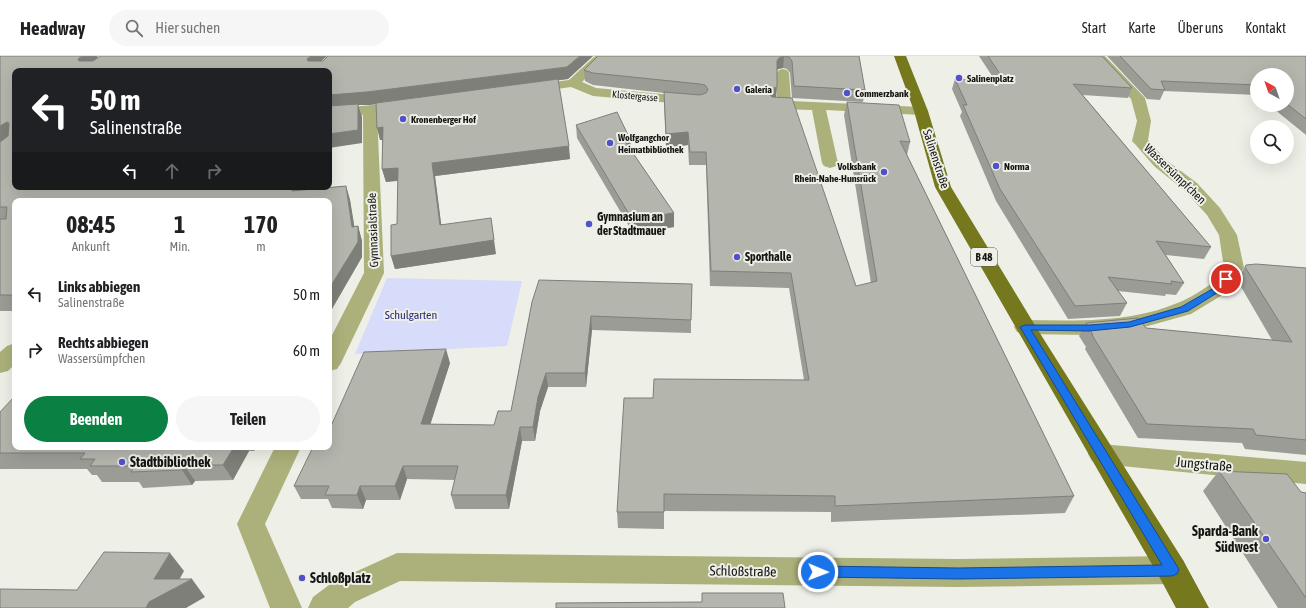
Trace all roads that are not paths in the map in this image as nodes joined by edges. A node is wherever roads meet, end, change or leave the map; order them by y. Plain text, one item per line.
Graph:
1 (900, 56) edge
2 (1098, 56) edge
3 (601, 57) edge
4 (783, 73) dead end
5 (573, 83) junction
6 (512, 91) edge
7 (699, 102) edge
8 (414, 104) edge
9 (818, 106) junction
10 (370, 110) junction
11 (921, 111) junction
12 (332, 113) edge
13 (830, 163) dead end
14 (1025, 327) junction
15 (12, 354) edge
16 (332, 357) edge
17 (0, 365) edge
18 (287, 450) edge
19 (1101, 454) junction
20 (1306, 474) edge
21 (1172, 570) junction
22 (286, 608) edge
23 (324, 608) edge
24 (1193, 608) edge

1 - 11 main road, Salinenstraße / B 48
2 - 14 street, Wassersümpfchen
3 - 5 street
4 - 9 street
5 - 6 street
5 - 7 street, Klostergasse
8 - 10 street
9 - 11 street
9 - 13 street
10 - 12 street
10 - 16 street, Gymnasialstraße
11 - 14 main road, Salinenstraße / B 48
14 - 19 main road, Salinenstraße / B 48
15 - 17 street
18 - 22 street
19 - 20 street, Jungstraße
19 - 21 main road, Salinenstraße
21 - 23 street, Schloßstraße
21 - 24 main road, Salinenstraße

